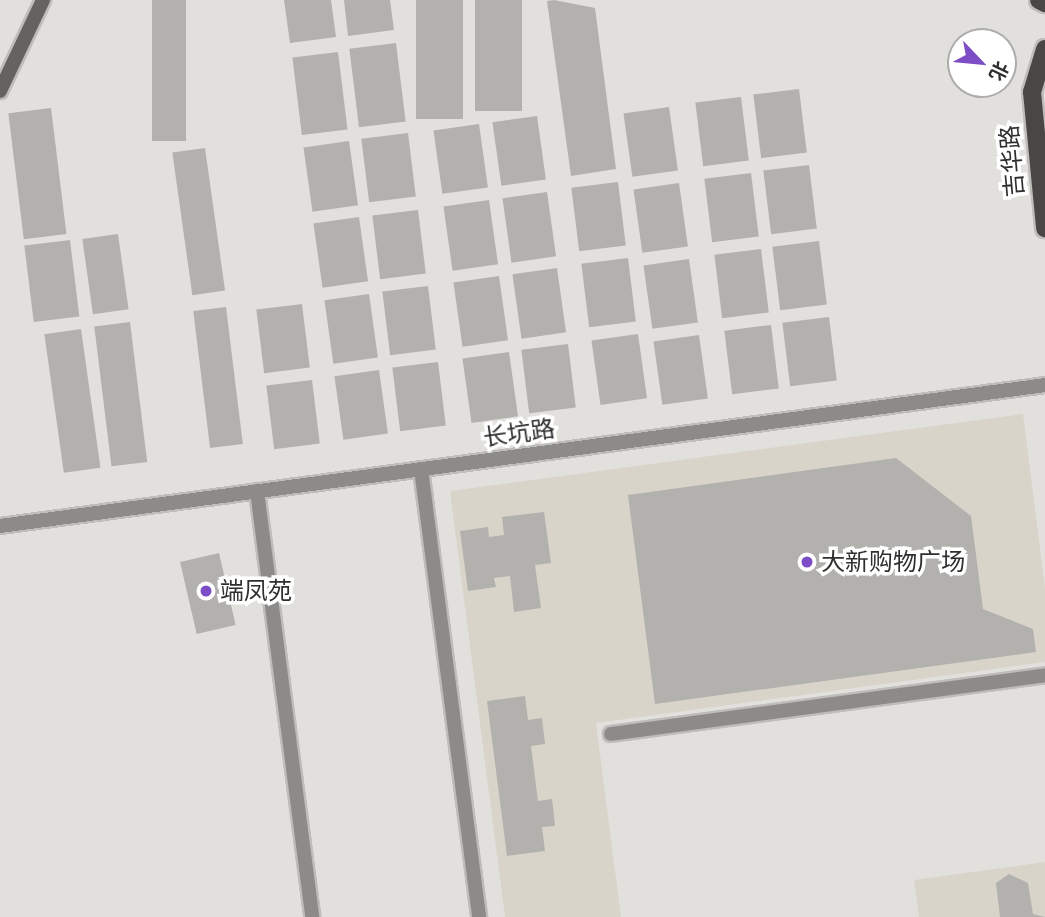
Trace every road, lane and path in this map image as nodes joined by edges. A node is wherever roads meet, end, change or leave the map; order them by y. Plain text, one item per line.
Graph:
1 (43, 0) edge
2 (1039, 0) edge
3 (1045, 3) edge
4 (1045, 49) edge
5 (0, 91) edge
6 (1045, 228) edge
7 (1045, 385) edge
8 (421, 469) junction
9 (257, 491) junction
10 (0, 526) edge
11 (1045, 675) edge
12 (611, 734) dead end
13 (312, 917) edge
14 (478, 917) edge

1 - 5 street
2 - 3 main road
4 - 6 main road, 吉华路
7 - 8 street, 长坑路
8 - 9 street, 长坑路
8 - 14 street
9 - 10 street, 长坑路
9 - 13 street
11 - 12 street

